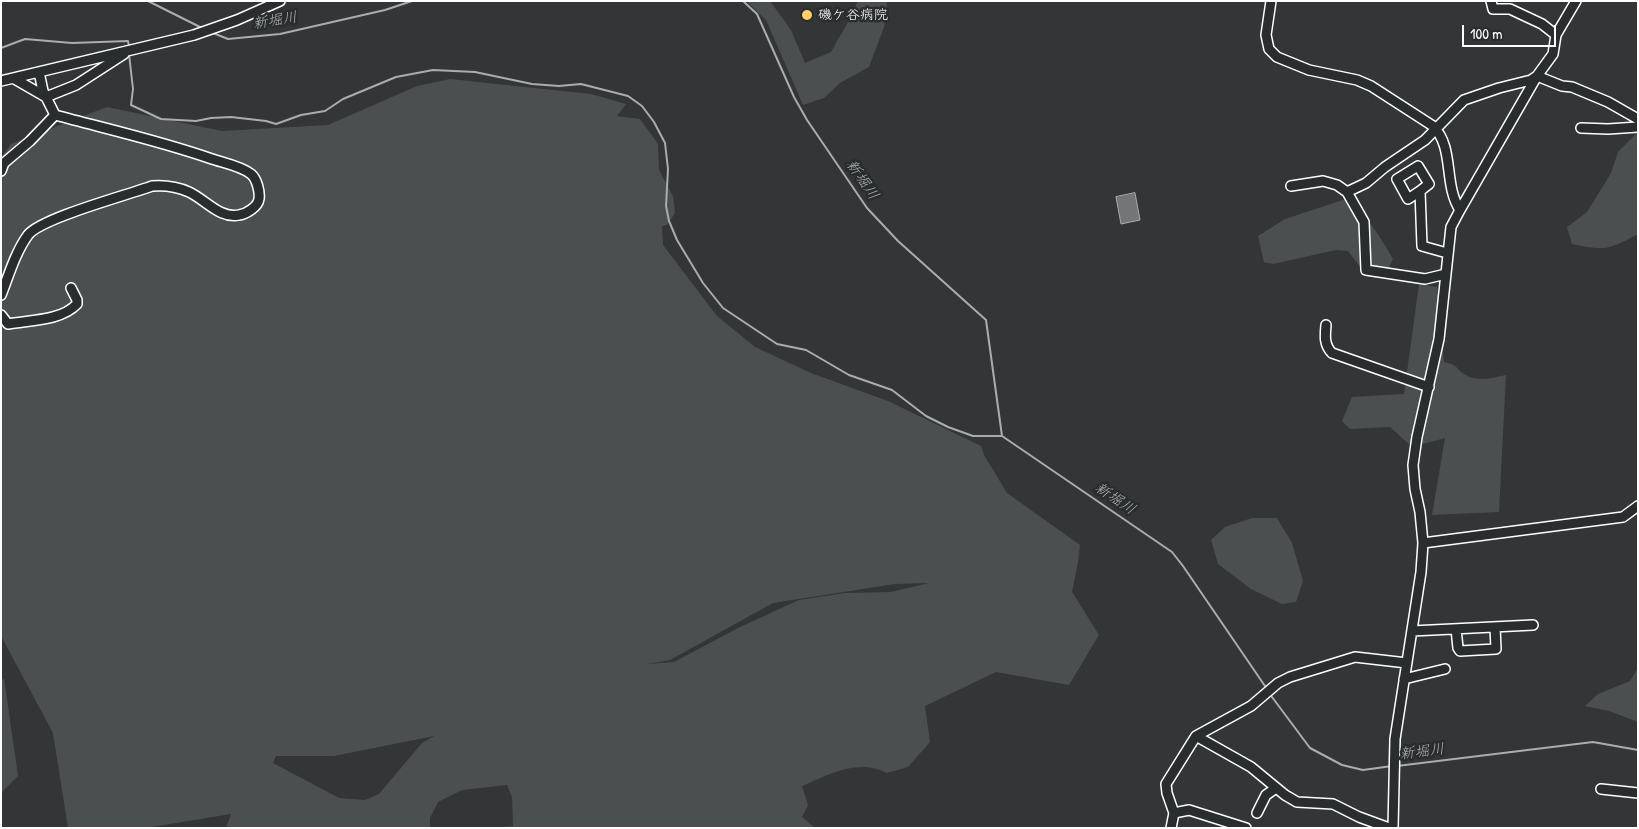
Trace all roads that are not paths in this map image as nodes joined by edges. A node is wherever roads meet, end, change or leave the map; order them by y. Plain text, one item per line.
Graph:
1 (280, 1) edge
2 (1271, 1) edge
3 (1491, 1) edge
4 (1576, 1) edge
5 (1556, 34) junction
6 (130, 50) junction
7 (39, 72) junction
8 (1537, 76) junction
9 (13, 78) junction
10 (1, 81) edge
11 (46, 97) junction
12 (55, 115) junction
13 (1638, 119) edge
14 (1638, 127) edge
15 (1436, 128) junction
16 (1581, 128) dead end
17 (1, 171) edge
18 (1291, 186) dead end
19 (1420, 191) dead end
20 (1347, 192) junction
21 (1460, 210) junction
22 (1447, 253) junction
23 (1446, 274) junction
24 (71, 288) dead end
25 (1, 295) edge
26 (1, 315) edge
27 (1326, 325) dead end
28 (1429, 387) junction
29 (1638, 506) edge
30 (1423, 543) junction
31 (1533, 625) dead end
32 (1494, 627) junction
33 (1456, 629) junction
34 (1412, 630) junction
35 (1407, 663) junction
36 (1445, 668) dead end
37 (1404, 678) junction
38 (1196, 736) junction
39 (1276, 788) junction
40 (1601, 789) dead end
41 (1638, 793) edge
42 (1174, 813) junction
43 (1257, 814) dead end
44 (1171, 828) edge
45 (1246, 828) edge
46 (1391, 828) edge

1 - 6 street
2 - 15 street
3 - 5 street
4 - 5 street
5 - 8 street
6 - 7 street
6 - 11 street
7 - 9 street
7 - 11 street
8 - 13 street
8 - 15 street
8 - 21 street
9 - 10 street
9 - 11 street
11 - 12 street
12 - 17 street
12 - 25 street
14 - 16 street
15 - 20 street
15 - 21 street
18 - 20 street
19 - 22 street
20 - 23 street
21 - 22 street
22 - 23 street
23 - 28 street
24 - 26 street
27 - 28 street
28 - 30 street
29 - 30 street
30 - 34 street
31 - 32 street
32 - 33 street
32 - 33 street
33 - 34 street
34 - 35 street
35 - 37 street
35 - 38 street
36 - 37 street
37 - 46 street
38 - 39 street
38 - 42 street
39 - 43 street
39 - 46 street
40 - 41 street
42 - 44 street
42 - 45 street

